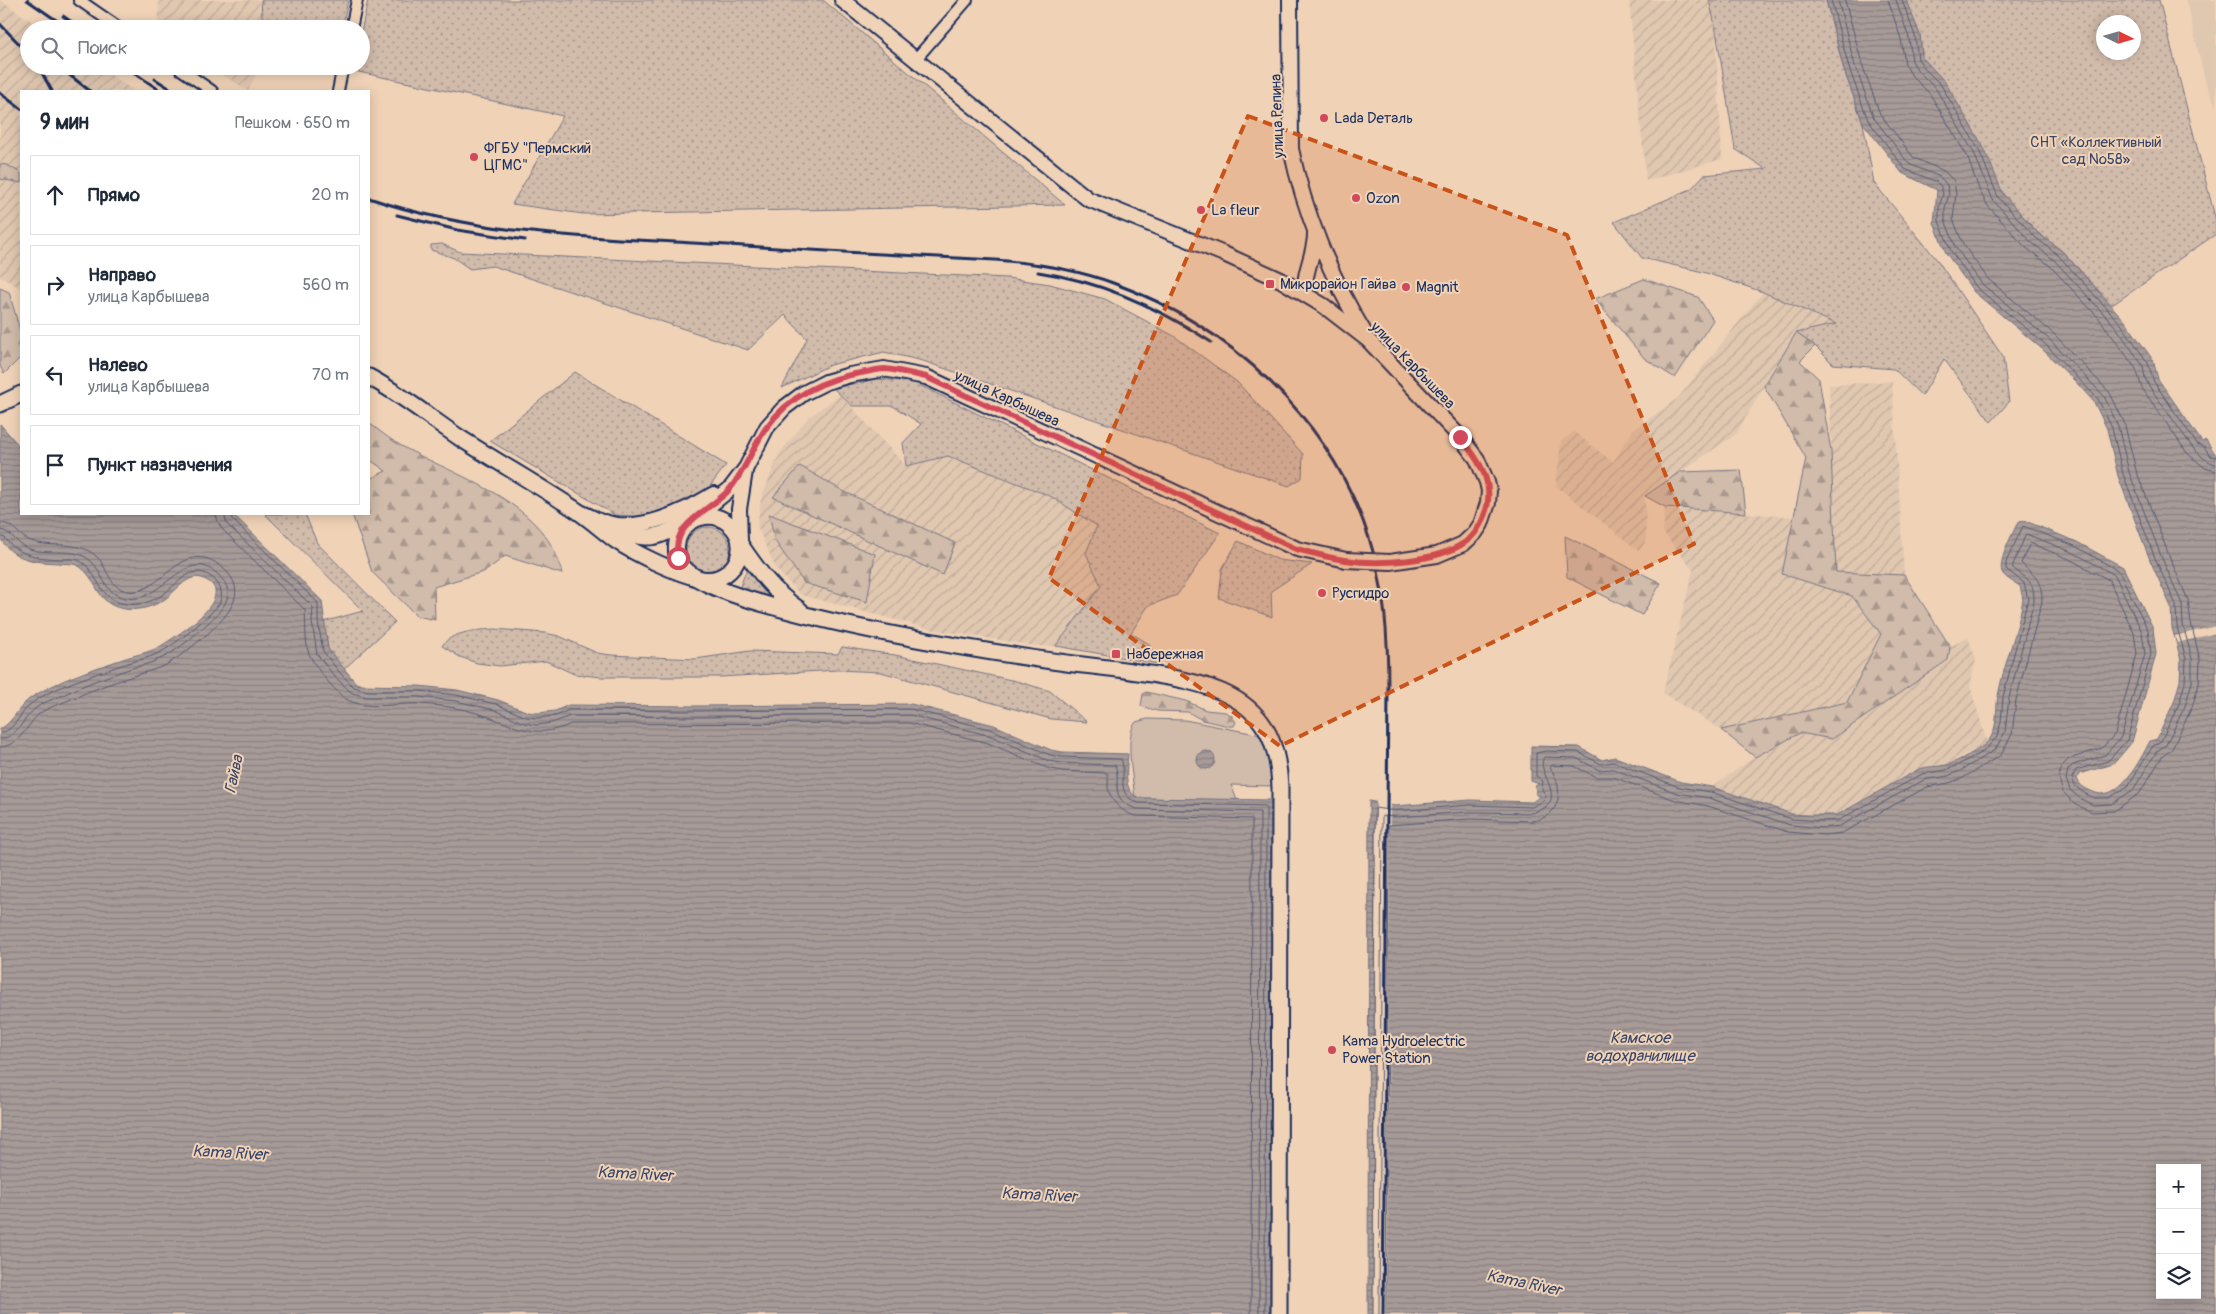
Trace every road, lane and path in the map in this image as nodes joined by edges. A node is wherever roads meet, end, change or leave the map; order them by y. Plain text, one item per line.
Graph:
1 (79, 0) edge
2 (357, 0) edge
3 (842, 0) edge
4 (967, 0) edge
5 (1290, 0) edge
6 (108, 20) edge
7 (353, 20) edge
8 (915, 60) junction
9 (189, 75) edge
10 (341, 75) edge
11 (211, 90) edge
12 (338, 90) edge
13 (1315, 227) junction
14 (1307, 266) junction
15 (1281, 280) junction
16 (1338, 286) junction
17 (1306, 294) junction
18 (1324, 306) junction
19 (1368, 340) junction
20 (370, 378) edge
21 (20, 394) edge
22 (0, 404) edge
23 (746, 468) junction
24 (581, 513) junction
25 (690, 522) junction
26 (740, 544) junction
27 (697, 577) junction
28 (812, 617) junction
29 (1279, 1314) edge

1 - 6 street
2 - 7 street
3 - 8 main road, улица Карбышева
4 - 8 street
5 - 13 main road, улица Репина
8 - 15 main road, улица Карбышева
9 - 11 street
10 - 12 street
13 - 14 main road
13 - 16 main road, улица Репина
14 - 15 main road
14 - 17 main road
15 - 17 main road, улица Карбышева
16 - 18 main road
16 - 19 main road, улица Репина
17 - 18 main road, улица Карбышева
18 - 19 main road, улица Карбышева
19 - 23 main road, улица Карбышева, bridge
20 - 24 main road
21 - 22 main road
23 - 24 main road
23 - 25 main road, улица Карбышева
23 - 26 main road, улица Карбышева
24 - 25 main road
24 - 27 main road
25 - 26 main road
25 - 27 main road
26 - 27 main road
26 - 28 main road
27 - 28 main road
28 - 29 main road

